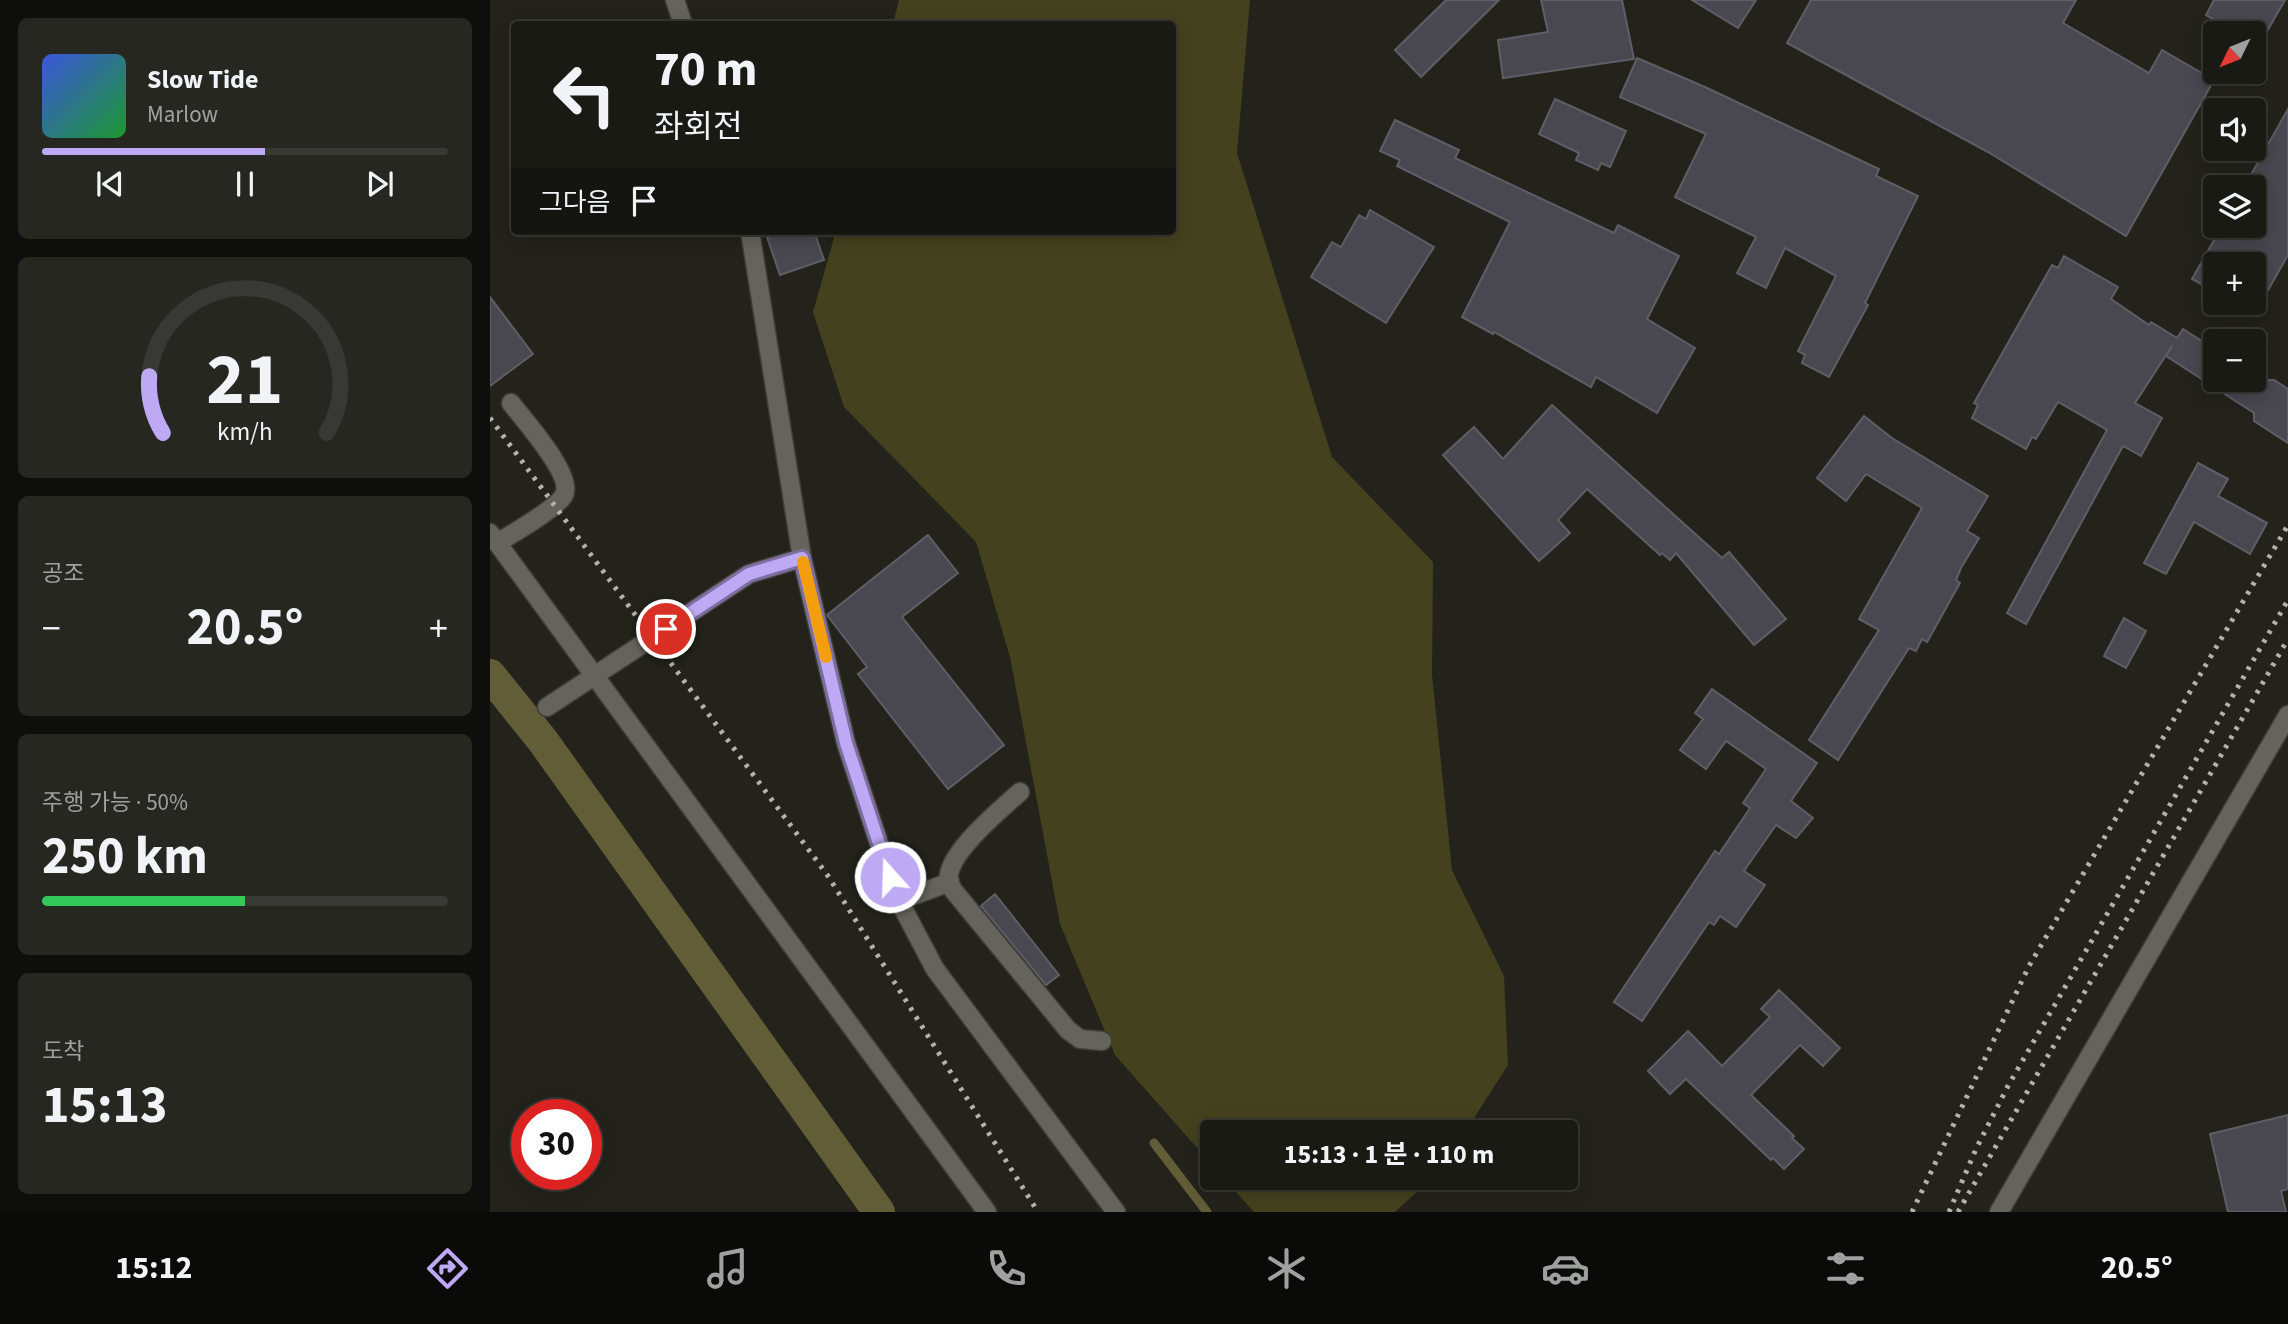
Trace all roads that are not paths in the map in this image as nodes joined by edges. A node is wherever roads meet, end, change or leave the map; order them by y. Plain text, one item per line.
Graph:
1 (675, 0) edge
2 (682, 21) edge
3 (751, 235) edge
4 (511, 402) dead end
5 (494, 538) edge
6 (802, 558) junction
7 (594, 676) junction
8 (547, 707) dead end
9 (2288, 715) edge
10 (1020, 792) dead end
11 (950, 882) junction
12 (899, 901) junction
13 (1102, 1041) dead end
14 (987, 1212) edge
15 (1116, 1212) edge
16 (1999, 1212) edge

1 - 2 street
3 - 6 street
4 - 5 street
5 - 7 street
6 - 7 street
6 - 12 street
7 - 8 street
7 - 14 street
9 - 16 street
10 - 11 street
11 - 12 street
11 - 13 street
12 - 15 street

